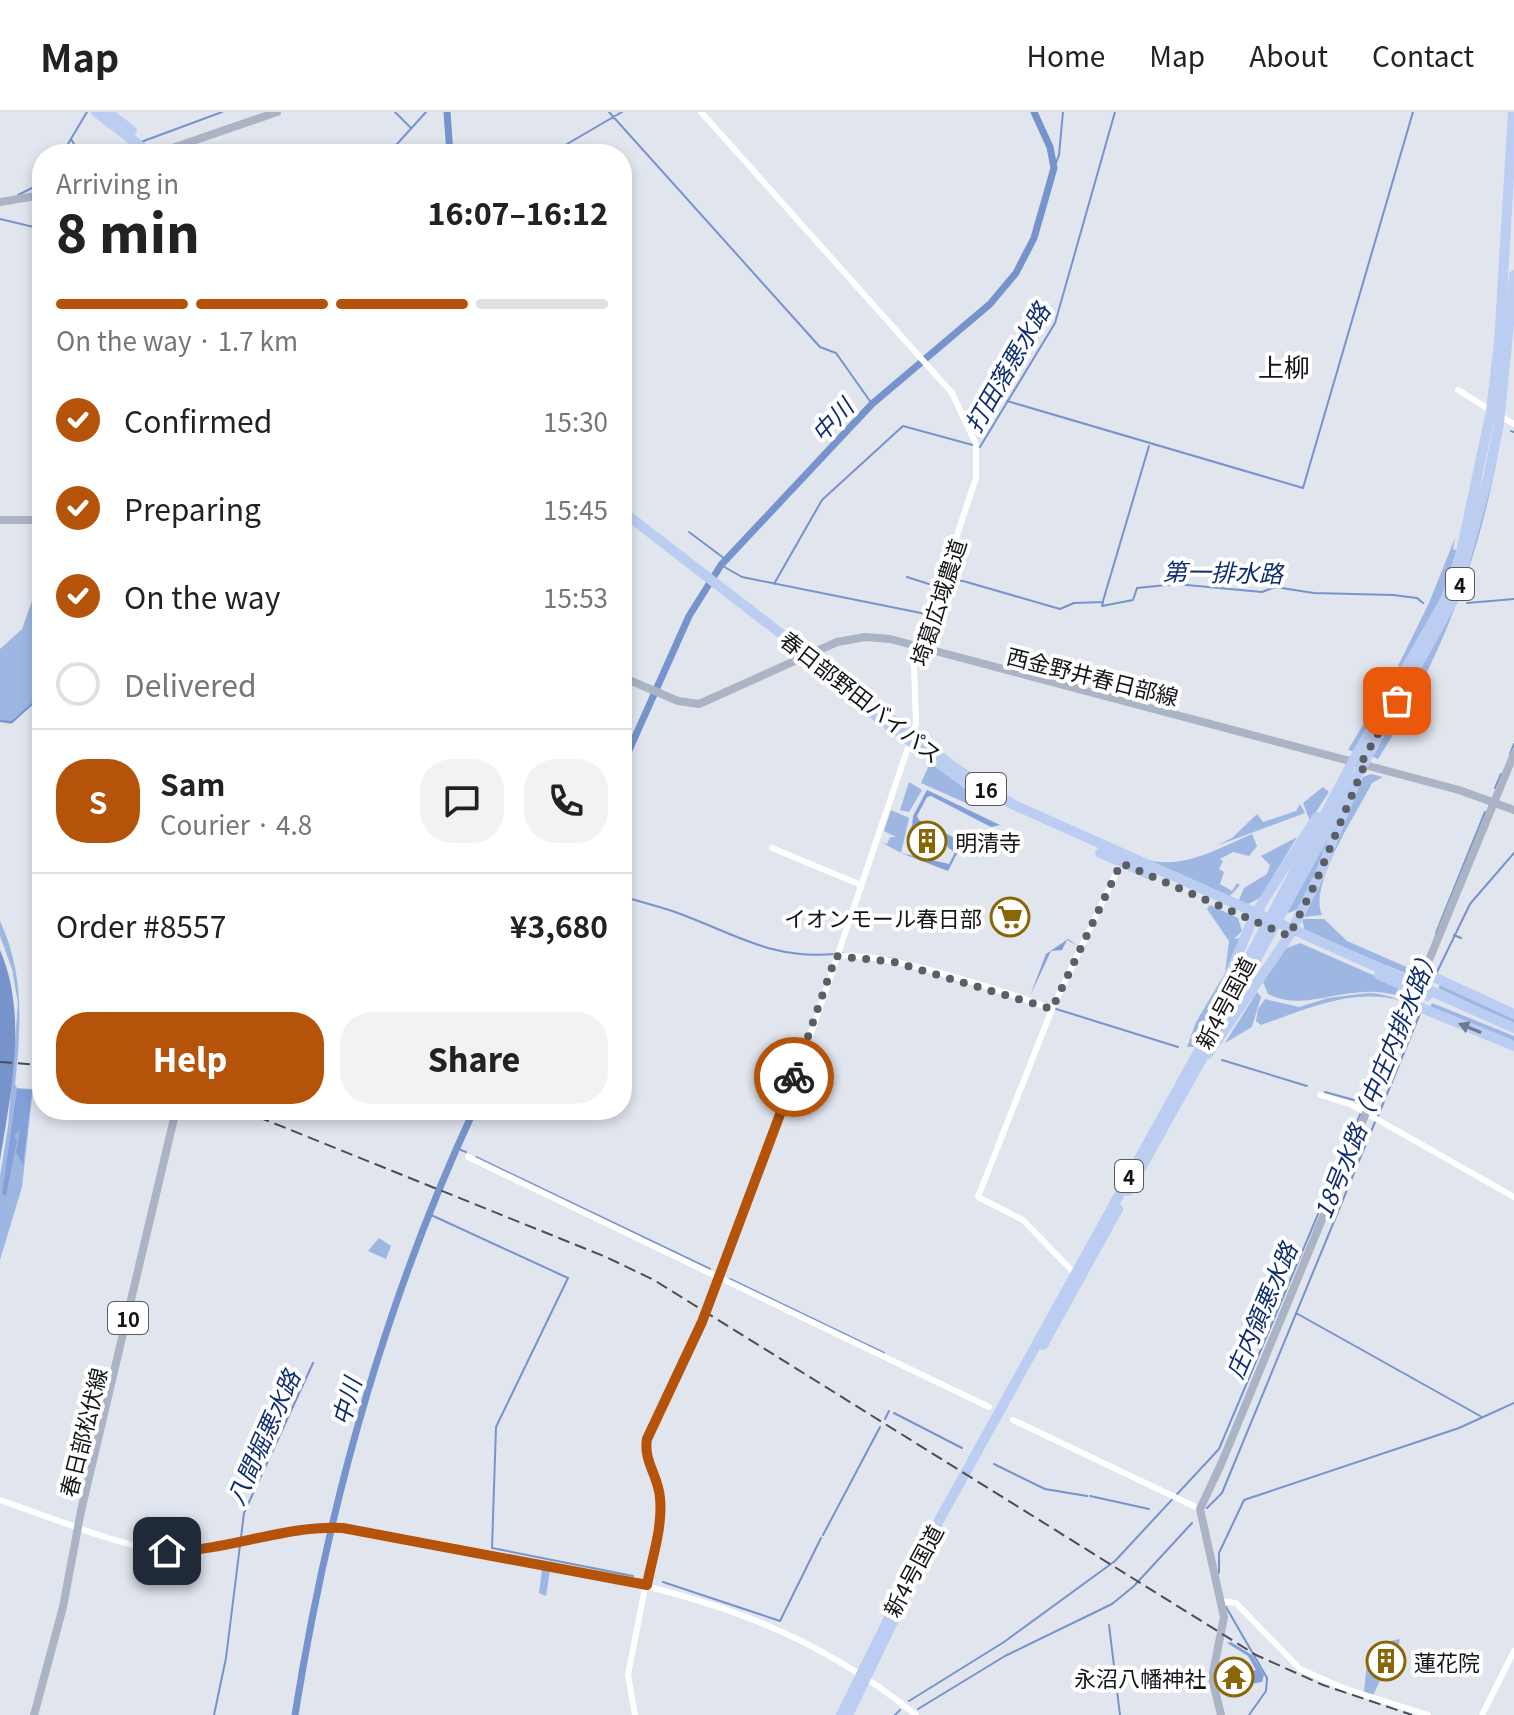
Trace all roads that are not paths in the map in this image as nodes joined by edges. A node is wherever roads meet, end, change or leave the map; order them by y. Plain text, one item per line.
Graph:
1 (96, 112) edge
2 (108, 112) edge
3 (277, 112) edge
4 (701, 112) edge
5 (1513, 112) edge
6 (142, 144) edge
7 (145, 144) edge
8 (186, 144) edge
9 (32, 197) edge
10 (2, 202) edge
11 (1514, 275) edge
12 (1458, 390) dead end
13 (1496, 414) junction
14 (1514, 424) edge
15 (632, 519) edge
16 (0, 520) edge
17 (32, 520) edge
18 (632, 526) edge
19 (694, 571) junction
20 (920, 647) junction
21 (804, 656) junction
22 (632, 681) edge
23 (910, 738) junction
24 (1514, 754) edge
25 (1359, 765) junction
26 (1494, 802) junction
27 (1514, 810) edge
28 (772, 848) dead end
29 (1123, 859) junction
30 (861, 885) junction
31 (1254, 917) junction
32 (1290, 933) junction
33 (1264, 937) junction
34 (836, 956) junction
35 (1432, 976) junction
36 (1420, 1007) junction
37 (1052, 1009) junction
38 (1514, 1014) edge
39 (1514, 1031) edge
40 (1514, 1046) edge
41 (1183, 1078) junction
42 (1320, 1095) dead end
43 (1173, 1111) junction
44 (1363, 1112) junction
45 (174, 1120) edge
46 (468, 1157) dead end
47 (1514, 1197) edge
48 (1077, 1276) junction
49 (989, 1407) dead end
50 (1013, 1420) dead end
51 (0, 1500) edge
52 (1200, 1509) junction
53 (78, 1526) junction
54 (647, 1585) junction
55 (1220, 1601) junction
56 (1514, 1651) edge
57 (862, 1675) junction
58 (34, 1715) edge
59 (635, 1715) edge
60 (841, 1715) edge
61 (848, 1715) edge
62 (916, 1715) edge
63 (1221, 1715) edge
64 (1428, 1715) edge
65 (1482, 1715) edge

1 - 6 highway
2 - 7 highway
3 - 8 main road
4 - 20 street, 埼葛広域農道
5 - 13 highway, 新4号国道 / 4
9 - 10 main road
11 - 13 highway, 新4号国道 / 4
12 - 13 street
13 - 14 street
13 - 25 highway, 新4号国道 / 4
13 - 25 highway, 新4号国道 / 4
15 - 19 highway, 春日部野田バイパス / 16
16 - 17 main road
18 - 19 highway, 春日部野田バイパス / 16
19 - 21 highway, 春日部野田バイパス / 16
20 - 21 main road, 西金野井春日部線
20 - 23 street, 埼葛広域農道
20 - 25 main road, 西金野井春日部線
21 - 22 main road, 西金野井春日部線
21 - 23 highway, 春日部野田バイパス / 16
23 - 29 highway, 春日部野田バイパス / 16
23 - 30 street, 埼葛広域農道
24 - 26 main road
25 - 26 main road, 西金野井春日部線
25 - 31 highway, 4
25 - 32 highway
25 - 33 highway, 新4号国道 / 4
26 - 27 main road, 西金野井春日部線
26 - 35 main road
28 - 30 street
29 - 31 highway, 春日部野田バイパス / 16
29 - 37 street
30 - 34 street, 埼葛広域農道
31 - 32 highway, 春日部野田バイパス / 16
31 - 41 highway
32 - 39 highway, 春日部野田バイパス / 16
32 - 43 highway
33 - 41 highway, 新4号国道 / 4
33 - 43 highway, 新4号国道 / 4
34 - 37 street
34 - 54 street, 埼葛広域農道
35 - 36 main road
35 - 38 highway
40 -> 36 highway
36 - 44 main road
37 - 48 street
41 - 48 highway, 新4号国道 / 4
42 - 44 street
43 - 48 highway, 新4号国道 / 4
44 - 47 street
44 - 52 main road
45 - 53 main road, 春日部松伏線 / 10
46 - 49 street
48 - 57 highway, 新4号国道 / 4
50 - 52 street
51 - 53 street
52 - 55 main road
53 - 54 street
53 - 58 main road, 春日部松伏線 / 10
54 - 57 street
54 - 59 street, 埼葛広域農道
55 - 63 main road
55 - 64 street
56 - 65 street
57 - 60 highway, 新4号国道 / 4
57 - 61 highway, 新4号国道 / 4
57 - 62 street

